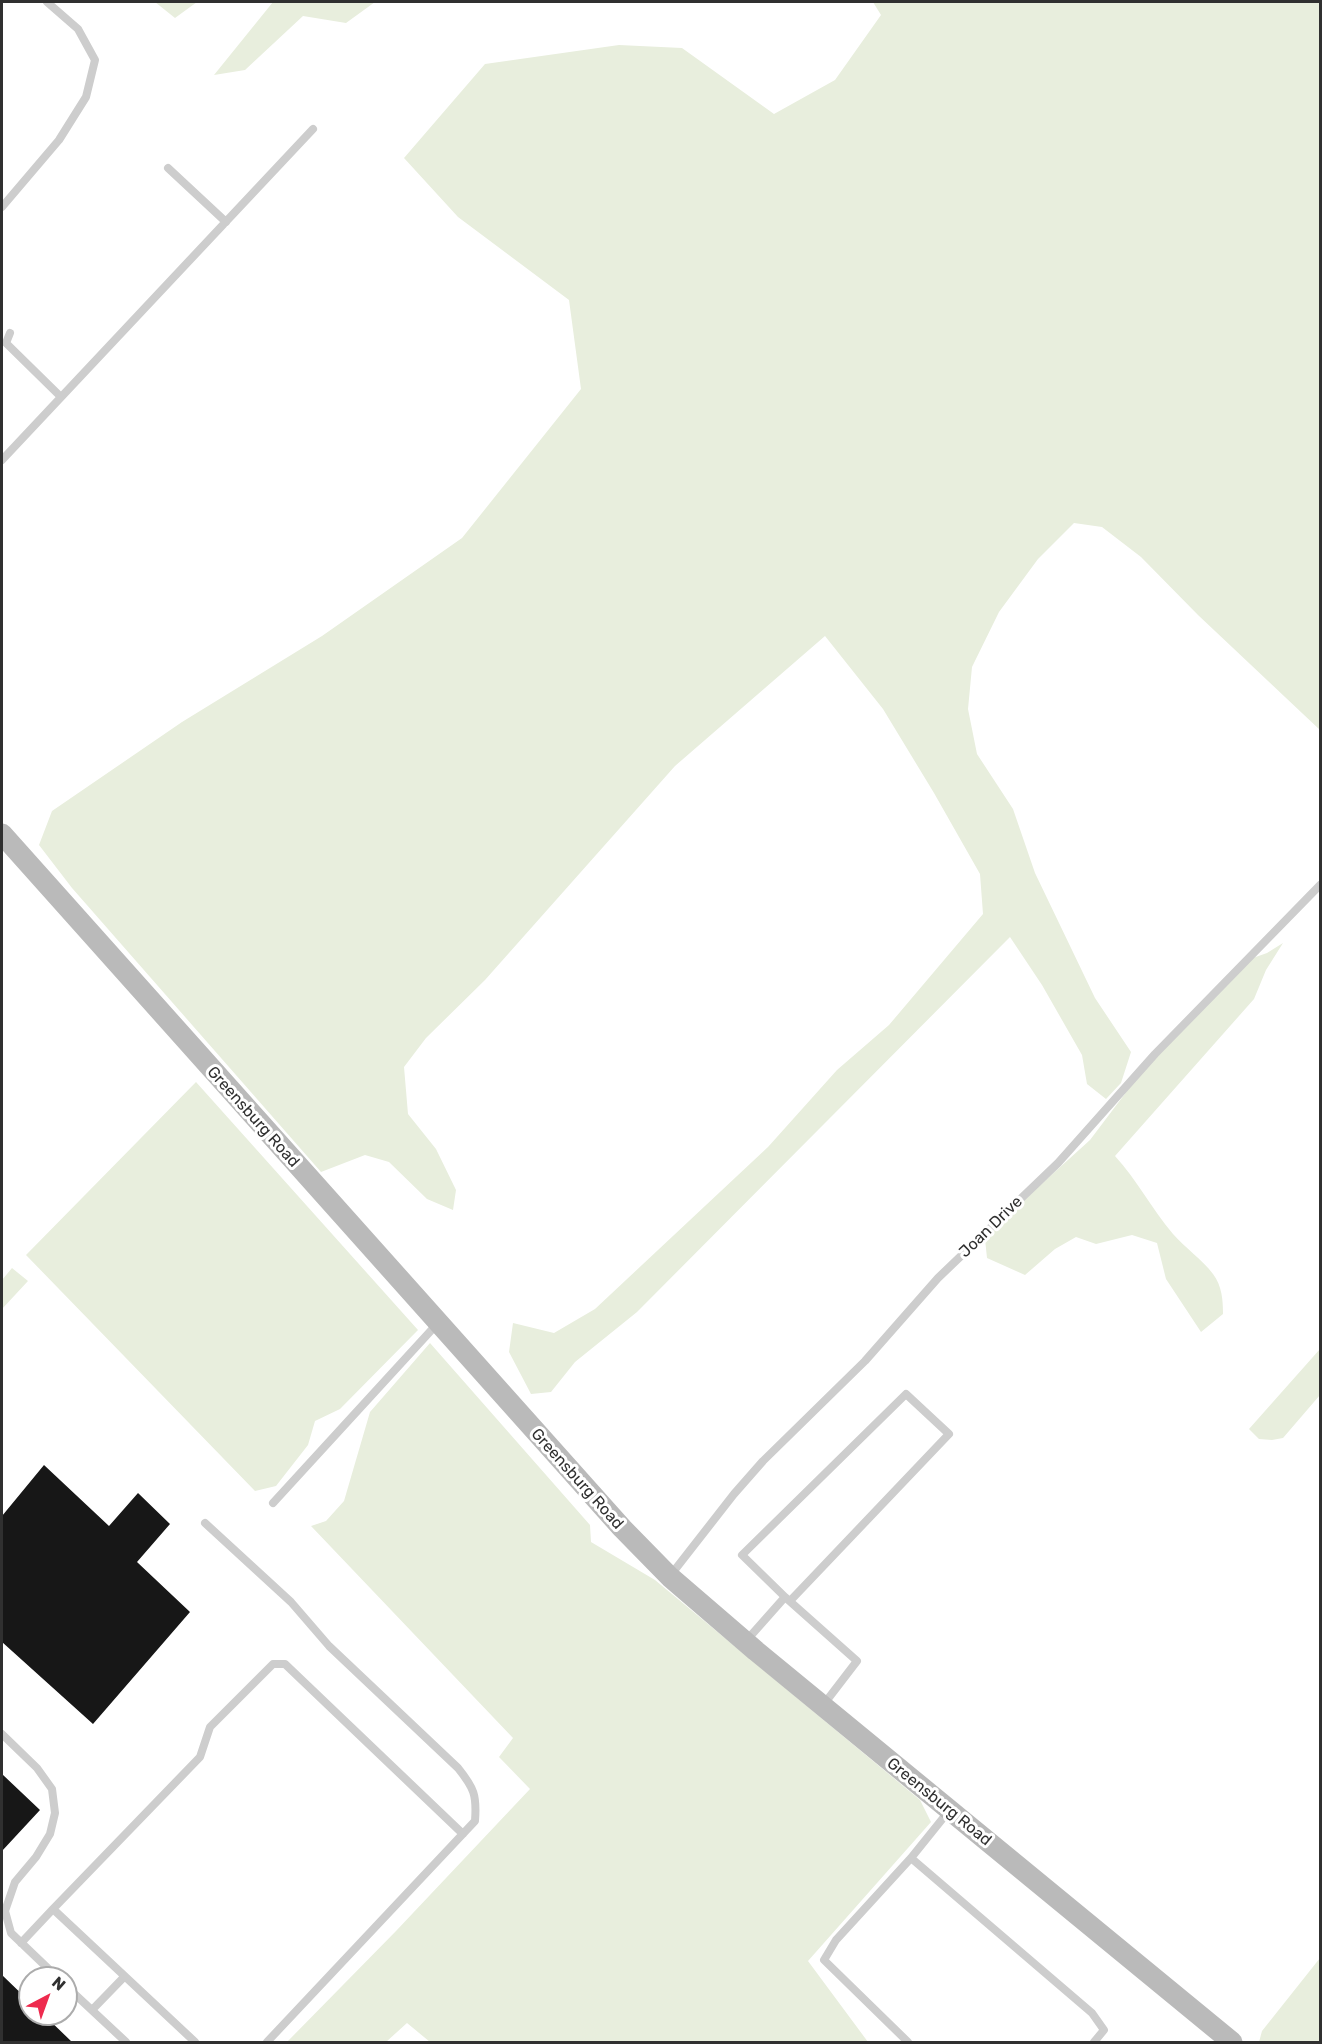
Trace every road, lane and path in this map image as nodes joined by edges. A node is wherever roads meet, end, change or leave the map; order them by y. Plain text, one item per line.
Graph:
1 (47, 2) edge
2 (313, 129) dead end
3 (168, 168) dead end
4 (2, 207) edge
5 (226, 222) junction
6 (10, 333) dead end
7 (61, 397) junction
8 (2, 460) edge
9 (2, 834) edge
10 (1320, 885) edge
11 (438, 1323) junction
12 (273, 1503) dead end
13 (205, 1523) dead end
14 (670, 1577) junction
15 (787, 1599) junction
16 (745, 1642) junction
17 (823, 1706) junction
18 (2, 1734) edge
19 (949, 1810) junction
20 (463, 1834) junction
21 (911, 1858) junction
22 (53, 1909) junction
23 (21, 1943) junction
24 (45, 1966) edge
25 (124, 1977) junction
26 (78, 1997) edge
27 (92, 2010) junction
28 (126, 2043) edge
29 (195, 2043) edge
30 (267, 2043) edge
31 (908, 2043) edge
32 (1094, 2043) edge
33 (1232, 2043) edge

1 - 4 lane
2 - 5 lane
3 - 5 lane
5 - 7 lane
6 - 7 lane
7 - 8 lane
9 - 11 main road, Greensburg Road
10 - 14 lane, Joan Drive
11 - 12 lane
11 - 14 main road, Greensburg Road
13 - 20 lane
14 - 16 main road, Greensburg Road
15 - 15 lane
15 - 16 lane
15 - 17 lane
16 - 17 main road, Greensburg Road
17 - 19 main road, Greensburg Road
18 - 23 lane
19 - 21 lane
19 - 33 main road, Greensburg Road
20 - 22 lane
20 - 30 lane
21 - 31 lane
21 - 32 lane
22 - 23 lane
22 - 25 lane
23 - 24 lane
25 - 27 lane
25 - 29 lane
26 - 27 lane
27 - 28 lane

